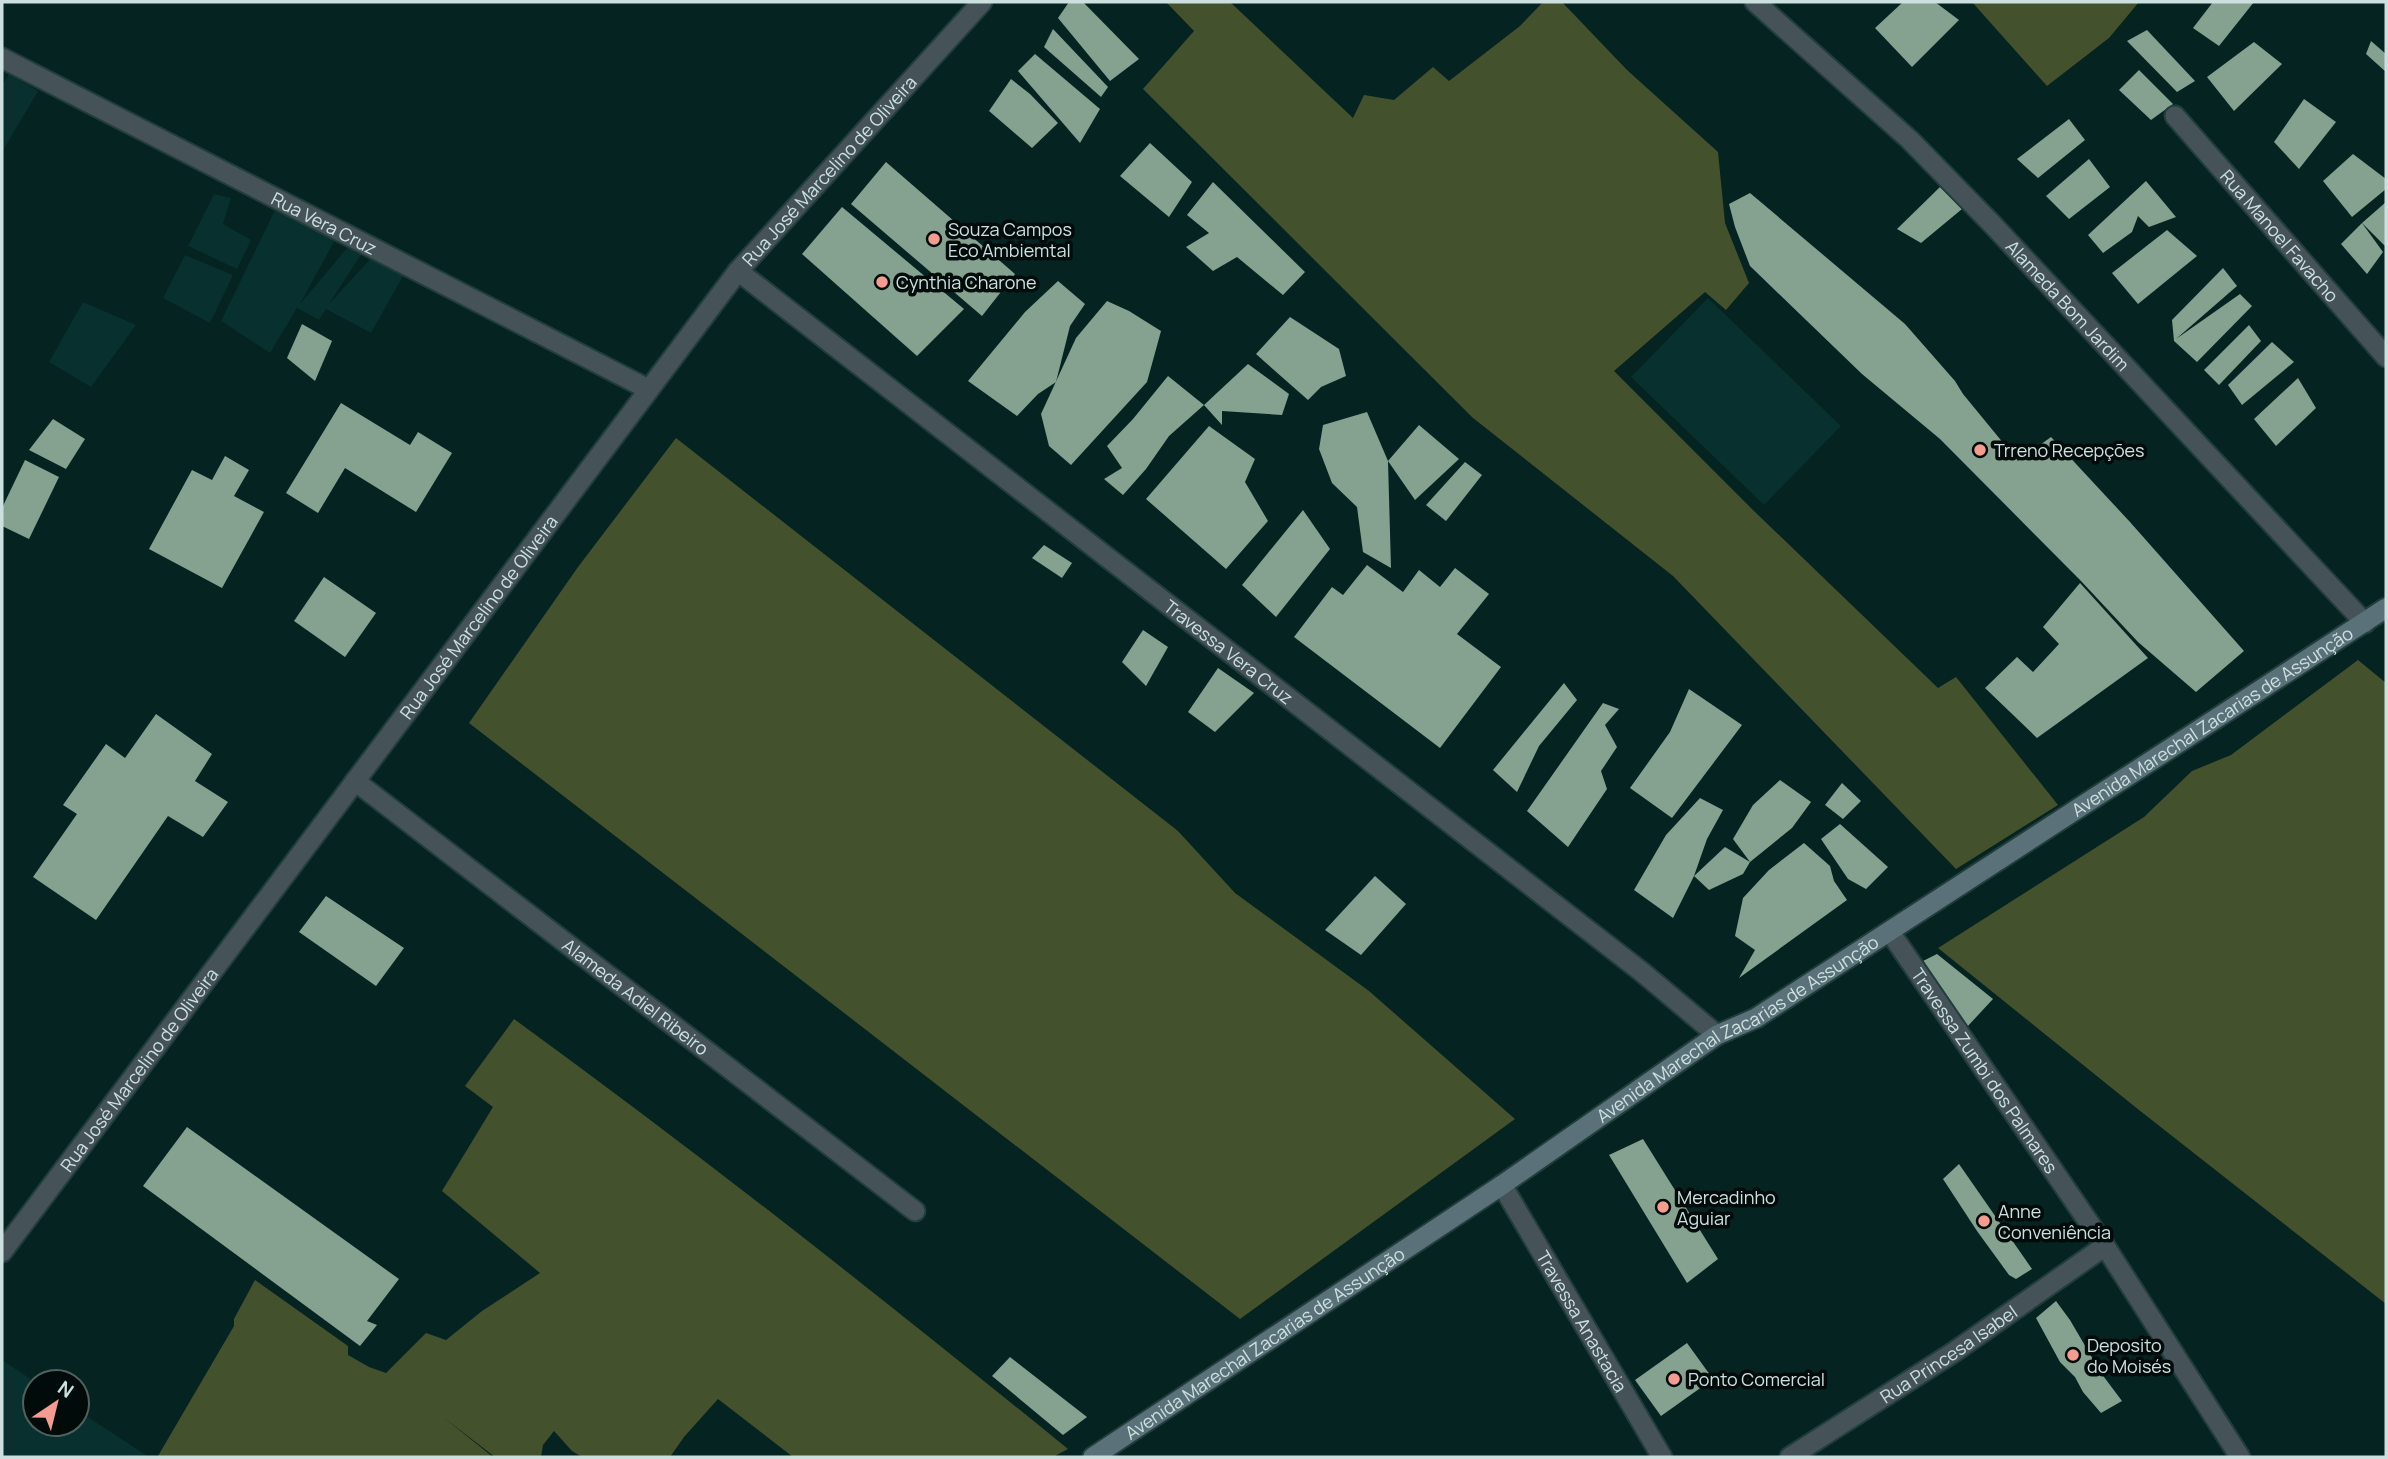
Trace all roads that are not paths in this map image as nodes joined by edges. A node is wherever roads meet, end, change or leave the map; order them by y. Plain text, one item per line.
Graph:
1 (982, 2) edge
2 (1755, 2) edge
3 (2, 58) edge
4 (2175, 116) dead end
5 (738, 271) junction
6 (2386, 357) edge
7 (648, 389) junction
8 (2386, 608) edge
9 (2365, 623) junction
10 (355, 781) junction
11 (1890, 932) junction
12 (1717, 1035) junction
13 (1502, 1185) junction
14 (915, 1211) dead end
15 (2105, 1246) junction
16 (2, 1252) edge
17 (1093, 1457) edge
18 (1662, 1457) edge
19 (1790, 1457) edge
20 (2240, 1457) edge

1 - 5 street, Rua José Marcelino de Oliveira
2 - 9 street, Alameda Bom Jardim
3 - 7 street, Rua Vera Cruz
4 - 6 street, Rua Manoel Favacho
5 - 7 street, Rua José Marcelino de Oliveira
5 - 12 street, Travessa Vera Cruz
7 - 10 street, Rua José Marcelino de Oliveira
8 - 9 main road, Avenida Marechal Zacarias de Assunção
9 - 11 main road, Avenida Marechal Zacarias de Assunção
10 - 14 street, Alameda Adiel Ribeiro
10 - 16 street, Rua José Marcelino de Oliveira
11 - 12 main road, Avenida Marechal Zacarias de Assunção
11 - 15 street, Travessa Zumbi dos Palmares
12 - 13 main road, Avenida Marechal Zacarias de Assunção
13 - 17 main road, Avenida Marechal Zacarias de Assunção
13 - 18 street, Travessa Anastacia
15 - 19 street, Rua Princesa Isabel
15 - 20 street, Travessa Zumbi dos Palmares

